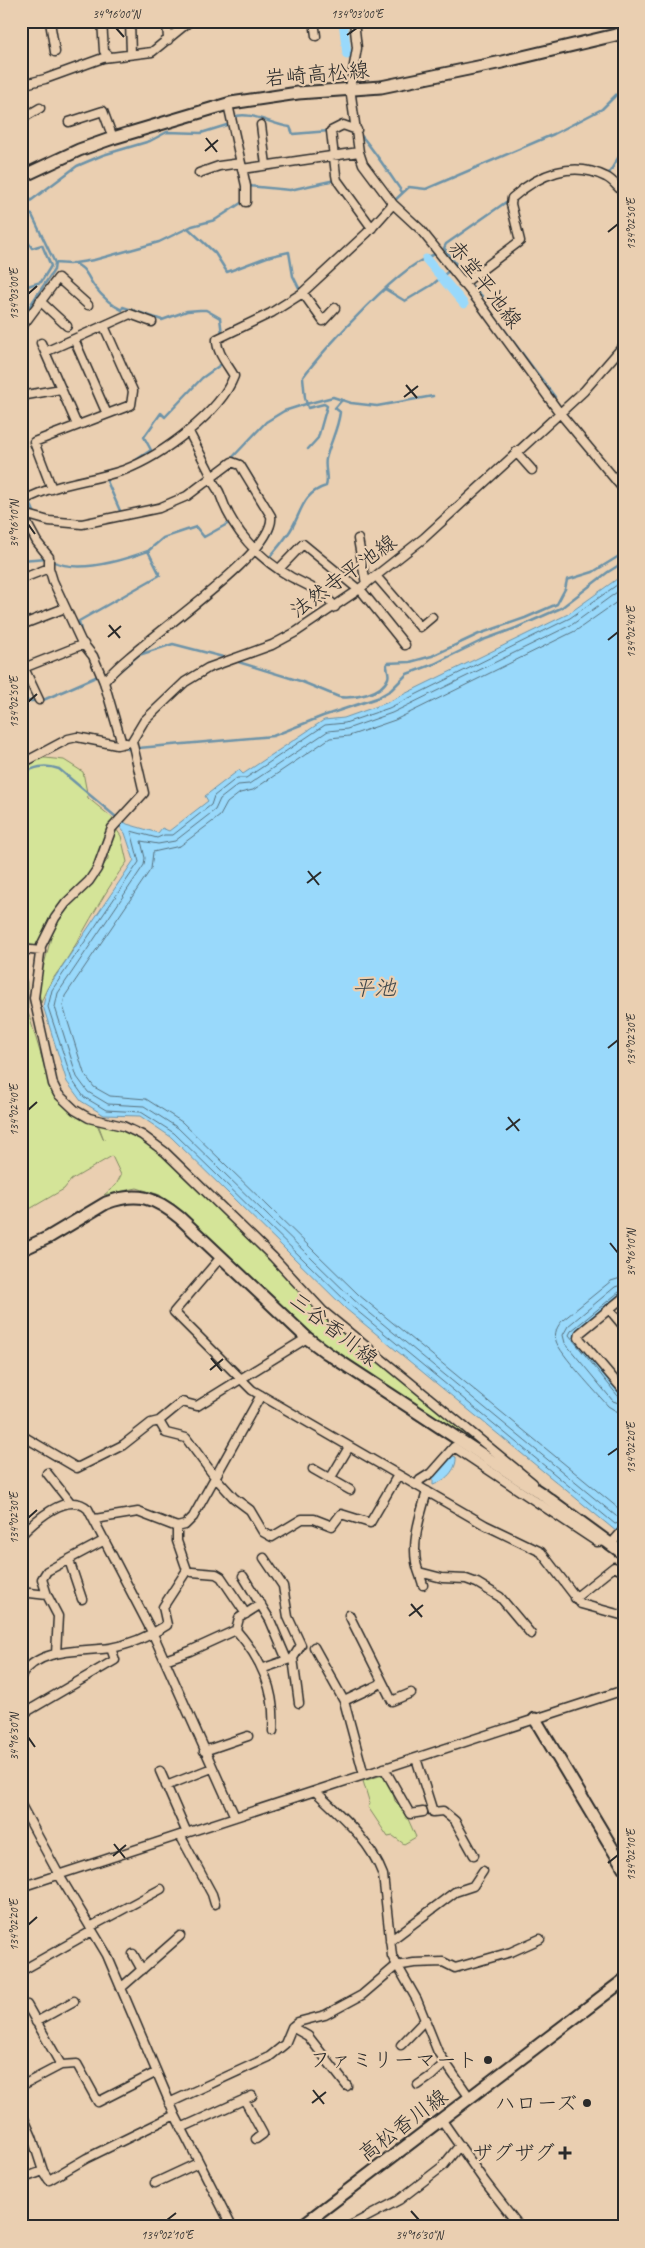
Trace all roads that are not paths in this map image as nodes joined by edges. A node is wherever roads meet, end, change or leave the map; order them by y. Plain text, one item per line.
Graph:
1 (102, 21) edge
2 (130, 21) edge
3 (167, 21) edge
4 (190, 21) edge
5 (314, 21) edge
6 (354, 21) edge
7 (49, 22) edge
8 (624, 33) edge
9 (316, 36) dead end
10 (168, 40) junction
11 (56, 52) dead end
12 (131, 54) junction
13 (110, 57) junction
14 (21, 84) edge
15 (350, 88) junction
16 (228, 104) junction
17 (40, 108) dead end
18 (21, 121) edge
19 (69, 122) dead end
20 (260, 125) dead end
21 (357, 130) junction
22 (113, 138) junction
23 (359, 152) junction
24 (333, 155) junction
25 (266, 165) junction
26 (241, 166) junction
27 (199, 173) dead end
28 (22, 176) edge
29 (624, 193) edge
30 (246, 202) dead end
31 (393, 204) junction
32 (372, 228) junction
33 (463, 284) junction
34 (303, 293) junction
35 (40, 301) junction
36 (88, 305) dead end
37 (335, 308) dead end
38 (152, 322) dead end
39 (67, 326) dead end
40 (104, 326) junction
41 (21, 328) edge
42 (74, 339) junction
43 (41, 343) dead end
44 (624, 345) edge
45 (45, 352) junction
46 (61, 389) junction
47 (21, 396) edge
48 (559, 412) junction
49 (107, 414) junction
50 (77, 425) junction
51 (189, 432) junction
52 (516, 452) junction
53 (532, 470) dead end
54 (212, 477) junction
55 (52, 489) junction
56 (624, 490) edge
57 (21, 500) edge
58 (22, 513) edge
59 (358, 539) dead end
60 (256, 550) junction
61 (292, 556) junction
62 (298, 562) dead end
63 (324, 562) junction
64 (49, 568) junction
65 (279, 569) junction
66 (319, 569) dead end
67 (376, 576) junction
68 (21, 579) edge
69 (362, 587) junction
70 (336, 607) junction
71 (65, 608) junction
72 (432, 617) dead end
73 (21, 625) edge
74 (84, 644) junction
75 (405, 645) dead end
76 (23, 669) edge
77 (104, 682) junction
78 (39, 700) dead end
79 (132, 741) junction
80 (122, 744) junction
81 (21, 764) edge
82 (21, 949) edge
83 (40, 951) junction
84 (21, 1250) edge
85 (221, 1257) junction
86 (624, 1297) edge
87 (609, 1309) junction
88 (624, 1327) edge
89 (307, 1338) junction
90 (241, 1379) junction
91 (624, 1391) edge
92 (261, 1395) junction
93 (159, 1421) junction
94 (21, 1435) edge
95 (349, 1446) junction
96 (312, 1469) dead end
97 (47, 1473) dead end
98 (398, 1475) junction
99 (215, 1477) junction
100 (330, 1479) junction
101 (417, 1485) junction
102 (350, 1490) dead end
103 (427, 1491) junction
104 (542, 1494) junction
105 (70, 1502) junction
106 (95, 1519) junction
107 (177, 1527) junction
108 (624, 1529) edge
109 (21, 1535) edge
110 (105, 1540) junction
111 (609, 1543) junction
112 (624, 1554) edge
113 (264, 1558) dead end
114 (69, 1560) junction
115 (192, 1572) dead end
116 (228, 1572) dead end
117 (419, 1572) junction
118 (624, 1572) edge
119 (243, 1576) dead end
120 (221, 1577) junction
121 (423, 1585) dead end
122 (21, 1592) edge
123 (47, 1595) junction
124 (575, 1598) junction
125 (82, 1599) dead end
126 (261, 1604) junction
127 (246, 1614) junction
128 (349, 1615) dead end
129 (621, 1615) dead end
130 (236, 1630) junction
131 (153, 1634) junction
132 (531, 1634) dead end
133 (314, 1647) dead end
134 (111, 1648) junction
135 (56, 1654) junction
136 (290, 1659) junction
137 (165, 1660) junction
138 (264, 1668) junction
139 (21, 1676) edge
140 (382, 1683) junction
141 (624, 1690) edge
142 (411, 1692) dead end
143 (344, 1701) junction
144 (298, 1703) dead end
145 (21, 1715) edge
146 (535, 1719) junction
147 (273, 1731) dead end
148 (248, 1736) dead end
149 (204, 1751) junction
150 (416, 1758) junction
151 (212, 1768) junction
152 (384, 1768) junction
153 (160, 1771) dead end
154 (364, 1775) junction
155 (166, 1786) junction
156 (314, 1791) junction
157 (21, 1806) edge
158 (423, 1812) dead end
159 (234, 1817) junction
160 (184, 1834) junction
161 (474, 1855) dead end
162 (624, 1868) edge
163 (483, 1871) dead end
164 (59, 1875) junction
165 (21, 1887) edge
166 (161, 1889) dead end
167 (215, 1904) dead end
168 (91, 1929) junction
169 (180, 1936) dead end
170 (540, 1939) dead end
171 (390, 1941) junction
172 (133, 1954) dead end
173 (396, 1966) junction
174 (23, 1970) dead end
175 (142, 1970) junction
176 (624, 1980) edge
177 (122, 1987) junction
178 (74, 2001) dead end
179 (21, 2008) edge
180 (426, 2019) junction
181 (36, 2022) junction
182 (292, 2027) junction
183 (401, 2045) dead end
184 (445, 2063) junction
185 (61, 2065) junction
186 (155, 2074) junction
187 (418, 2085) dead end
188 (21, 2086) edge
189 (347, 2086) dead end
190 (470, 2098) junction
191 (169, 2103) junction
192 (21, 2112) edge
193 (174, 2115) junction
194 (441, 2120) junction
195 (181, 2128) junction
196 (256, 2138) dead end
197 (460, 2145) junction
198 (198, 2163) junction
199 (44, 2172) junction
200 (21, 2179) edge
201 (155, 2183) dead end
202 (232, 2227) edge
203 (300, 2227) edge
204 (348, 2227) edge
205 (520, 2227) edge

1 - 13 street
2 - 12 street
3 - 10 street
4 - 10 street
5 - 9 street
6 - 15 street, 赤堂平池線
7 - 11 street
8 - 15 main road, 岩崎高松線
10 - 12 street
12 - 13 street
13 - 14 street
15 - 16 main road, 岩崎高松線
15 - 21 street, 赤堂平池線
16 - 22 main road, 岩崎高松線
16 - 26 street
17 - 18 street
19 - 22 street
20 - 25 street
21 - 23 street, 赤堂平池線
21 - 24 street
22 - 28 main road, 岩崎高松線
23 - 24 street
23 - 31 street, 赤堂平池線
24 - 25 street
24 - 32 street
25 - 26 street
26 - 27 street
26 - 30 street
29 - 33 street
31 - 32 street
31 - 33 street, 赤堂平池線
32 - 34 street
33 - 48 street, 赤堂平池線
34 - 37 street
34 - 51 street
35 - 36 street
35 - 39 street
35 - 41 street
38 - 40 street
40 - 42 street
40 - 49 street
42 - 45 street
42 - 49 street
43 - 45 street
44 - 48 street, 法然寺平池線
45 - 46 street
46 - 47 street
46 - 50 street
48 - 52 street, 法然寺平池線
48 - 56 street, 赤堂平池線
49 - 50 street
50 - 55 street
51 - 54 street
51 - 55 street
52 - 53 street
52 - 67 street, 法然寺平池線
54 - 58 street
54 - 60 street
54 - 60 street
55 - 57 street
57 - 58 street
58 - 64 street
59 - 69 street
60 - 65 street
60 - 77 street
61 - 62 street
61 - 63 street
61 - 65 street
63 - 66 street
63 - 69 street
64 - 68 street
64 - 71 street
65 - 70 street
67 - 69 street, 法然寺平池線
67 - 72 street
69 - 70 street, 法然寺平池線
69 - 75 street
70 - 79 street, 法然寺平池線
71 - 73 street
71 - 74 street
74 - 76 street
74 - 77 street
76 - 78 street
77 - 80 street
79 - 80 street
79 - 83 street
80 - 81 street
82 - 83 street
83 - 104 street
84 - 85 main road, 三谷香川線
85 - 89 main road, 三谷香川線
85 - 90 street
86 - 87 street
87 - 88 street
87 - 91 street
89 - 90 street
89 - 104 main road, 三谷香川線
90 - 92 street
90 - 93 street
92 - 95 street
92 - 99 street
93 - 94 street
93 - 99 street
95 - 98 street
95 - 100 street
96 - 100 street
97 - 105 street
98 - 99 street
98 - 101 street
99 - 107 street
100 - 102 street
101 - 103 street
101 - 111 street
103 - 117 street
103 - 124 street
104 - 111 main road, 三谷香川線
105 - 106 street
105 - 109 street
106 - 107 street
106 - 110 street
107 - 131 street
108 - 111 street
110 - 114 street
110 - 131 street
111 - 112 main road, 三谷香川線
113 - 136 street
114 - 123 street
114 - 125 street
115 - 120 street
116 - 120 street
117 - 121 street
117 - 132 street
118 - 124 street
119 - 126 street
120 - 127 street
122 - 123 street
123 - 135 street
124 - 129 street
126 - 127 street
126 - 136 street
127 - 130 street
128 - 140 street
130 - 137 street
130 - 138 street
131 - 134 street
131 - 137 street
133 - 143 street
134 - 135 street
134 - 145 street
135 - 139 street
136 - 138 street
136 - 144 street
137 - 149 street
138 - 147 street
140 - 142 street
140 - 143 street
141 - 146 street
143 - 154 street
146 - 150 street
146 - 162 main road
148 - 149 street
149 - 151 street
150 - 152 street
150 - 161 street
151 - 155 street
151 - 159 street
152 - 154 street
152 - 158 street
153 - 155 street
154 - 156 street
155 - 160 street
156 - 159 street
156 - 171 street
157 - 164 street
159 - 160 street
160 - 164 street
160 - 167 street
163 - 171 street
164 - 165 street
164 - 168 street
166 - 168 street
168 - 174 street
168 - 177 street
169 - 175 street
170 - 173 street
171 - 173 street
172 - 175 street
173 - 180 street
173 - 182 street
175 - 177 street
176 - 190 main road, 高松香川線
177 - 186 street
178 - 181 street
179 - 181 street
180 - 183 street
180 - 184 street
181 - 185 street
182 - 189 street
182 - 191 street
184 - 187 street
184 - 190 street
185 - 186 street
185 - 188 street
186 - 191 street
190 - 194 main road, 高松香川線
191 - 193 street
192 - 199 street
193 - 195 street
193 - 199 street
194 - 197 street
194 - 203 main road, 高松香川線
195 - 196 street
195 - 198 street
197 - 204 street
197 - 205 street
198 - 201 street
198 - 202 street
199 - 200 street

